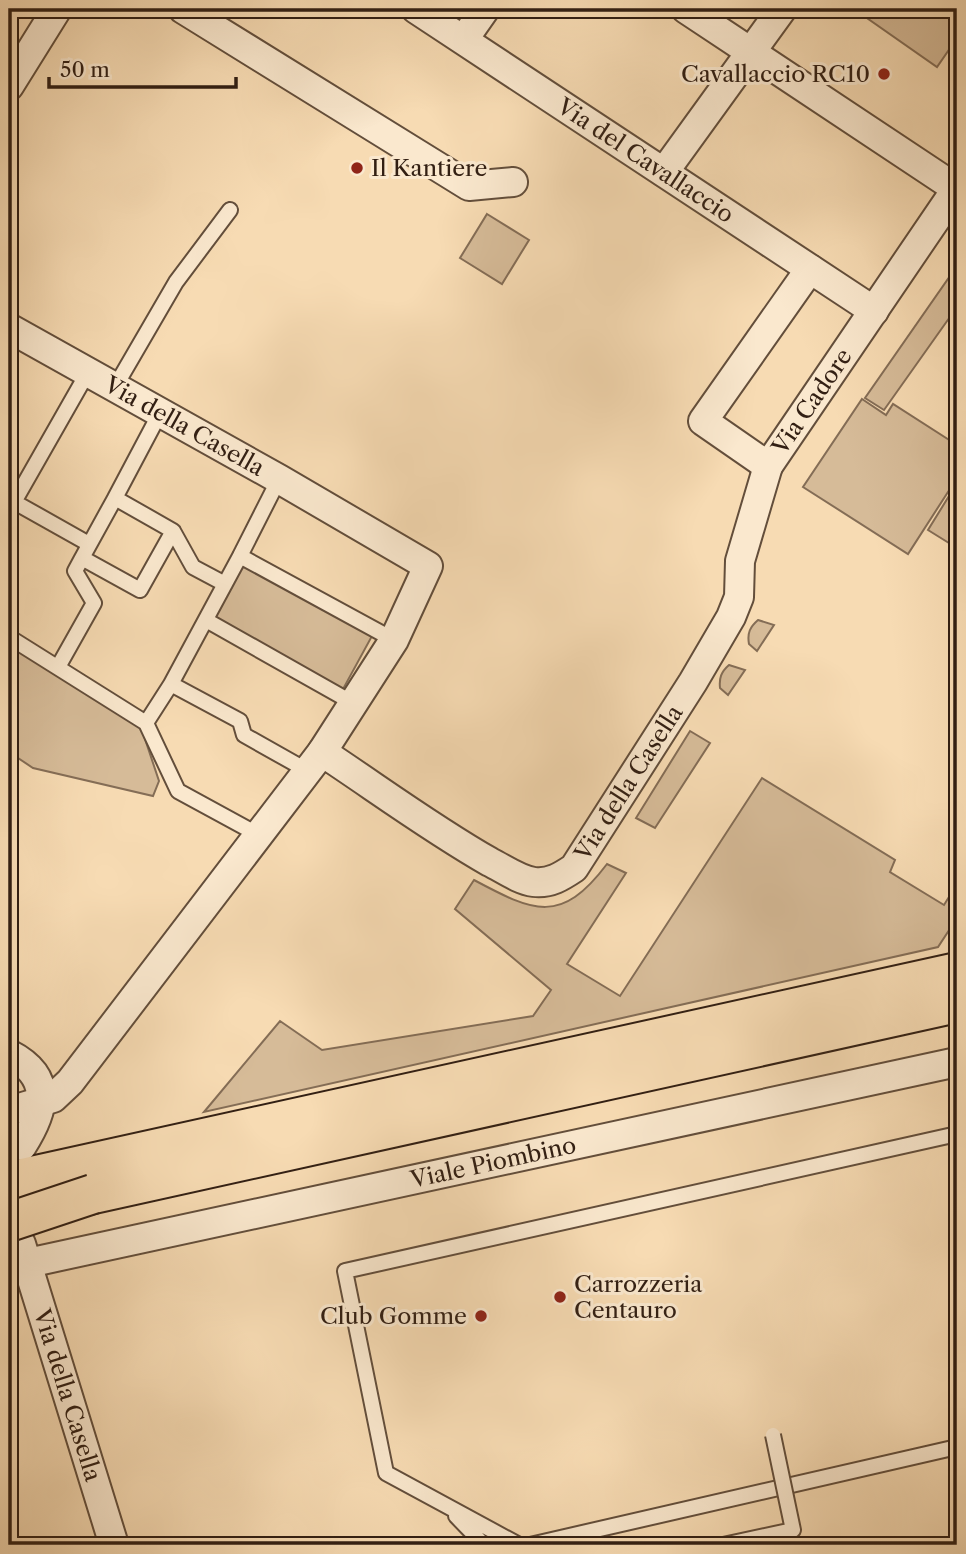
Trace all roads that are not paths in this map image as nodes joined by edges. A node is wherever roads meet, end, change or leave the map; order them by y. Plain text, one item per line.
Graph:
1 (57, 9) edge
2 (183, 9) edge
3 (416, 9) edge
4 (485, 9) edge
5 (686, 9) edge
6 (782, 9) edge
7 (464, 39) junction
8 (752, 54) junction
9 (9, 86) edge
10 (664, 172) junction
11 (513, 182) dead end
12 (957, 189) edge
13 (230, 210) dead end
14 (810, 269) junction
15 (874, 311) junction
16 (11, 334) edge
17 (88, 372) junction
18 (115, 387) junction
19 (160, 413) junction
20 (768, 466) junction
21 (279, 478) junction
22 (115, 499) junction
23 (12, 500) edge
24 (173, 531) junction
25 (89, 544) junction
26 (240, 556) junction
27 (82, 558) junction
28 (225, 584) junction
29 (206, 620) junction
30 (9, 637) edge
31 (394, 640) junction
32 (58, 667) junction
33 (171, 684) junction
34 (353, 703) junction
35 (146, 723) junction
36 (315, 762) junction
37 (259, 835) junction
38 (957, 972) edge
39 (957, 1003) edge
40 (9, 1054) edge
41 (957, 1062) edge
42 (41, 1103) junction
43 (9, 1111) edge
44 (372, 1116) junction
45 (957, 1134) edge
46 (166, 1146) junction
47 (15, 1156) edge
48 (9, 1181) edge
49 (17, 1235) edge
50 (773, 1435) dead end
51 (957, 1447) edge
52 (448, 1507) junction
53 (114, 1545) edge
54 (484, 1545) edge
55 (519, 1545) edge
56 (530, 1545) edge
57 (723, 1545) edge

1 - 9 street
2 - 11 street
3 - 7 street, Via del Cavallaccio
4 - 7 street
5 - 8 street
6 - 8 street
7 - 10 street, Via del Cavallaccio
8 - 10 street
8 - 12 street
10 - 14 street, Via del Cavallaccio
12 - 15 street, Via Cadore
13 - 18 lane
14 - 15 street, Via del Cavallaccio
14 - 20 street, Via Cadore
15 - 20 street, Via Cadore
16 - 17 street, Via della Casella
17 - 18 street, Via della Casella
17 - 23 lane
18 - 19 street, Via della Casella
19 - 21 street, Via della Casella
19 - 22 lane
20 - 36 street, Via della Casella
21 - 26 lane
21 - 31 street, Via della Casella
22 - 24 lane
22 - 25 lane
23 - 25 lane
24 - 27 lane
24 - 28 lane
25 - 27 lane
26 - 28 lane
26 - 31 lane
27 - 32 lane
28 - 29 lane
29 - 33 lane
29 - 34 lane
30 - 32 lane
31 - 34 street, Via della Casella
32 - 35 lane
33 - 35 lane
33 - 36 lane
34 - 36 street, Via della Casella
35 - 37 lane
36 - 37 street, Via della Casella
37 - 42 street, Via della Casella
38 - 44 highway
39 - 44 highway
40 - 42 street
41 - 49 street, Viale Piombino
42 - 43 street, Via della Casella
42 - 47 street
44 - 46 highway
44 - 49 highway, bridge
45 - 52 lane
46 - 47 highway
46 - 48 highway
49 - 53 street, Via della Casella
50 - 57 lane, bridge
51 - 56 lane
52 - 54 lane
52 - 55 lane

